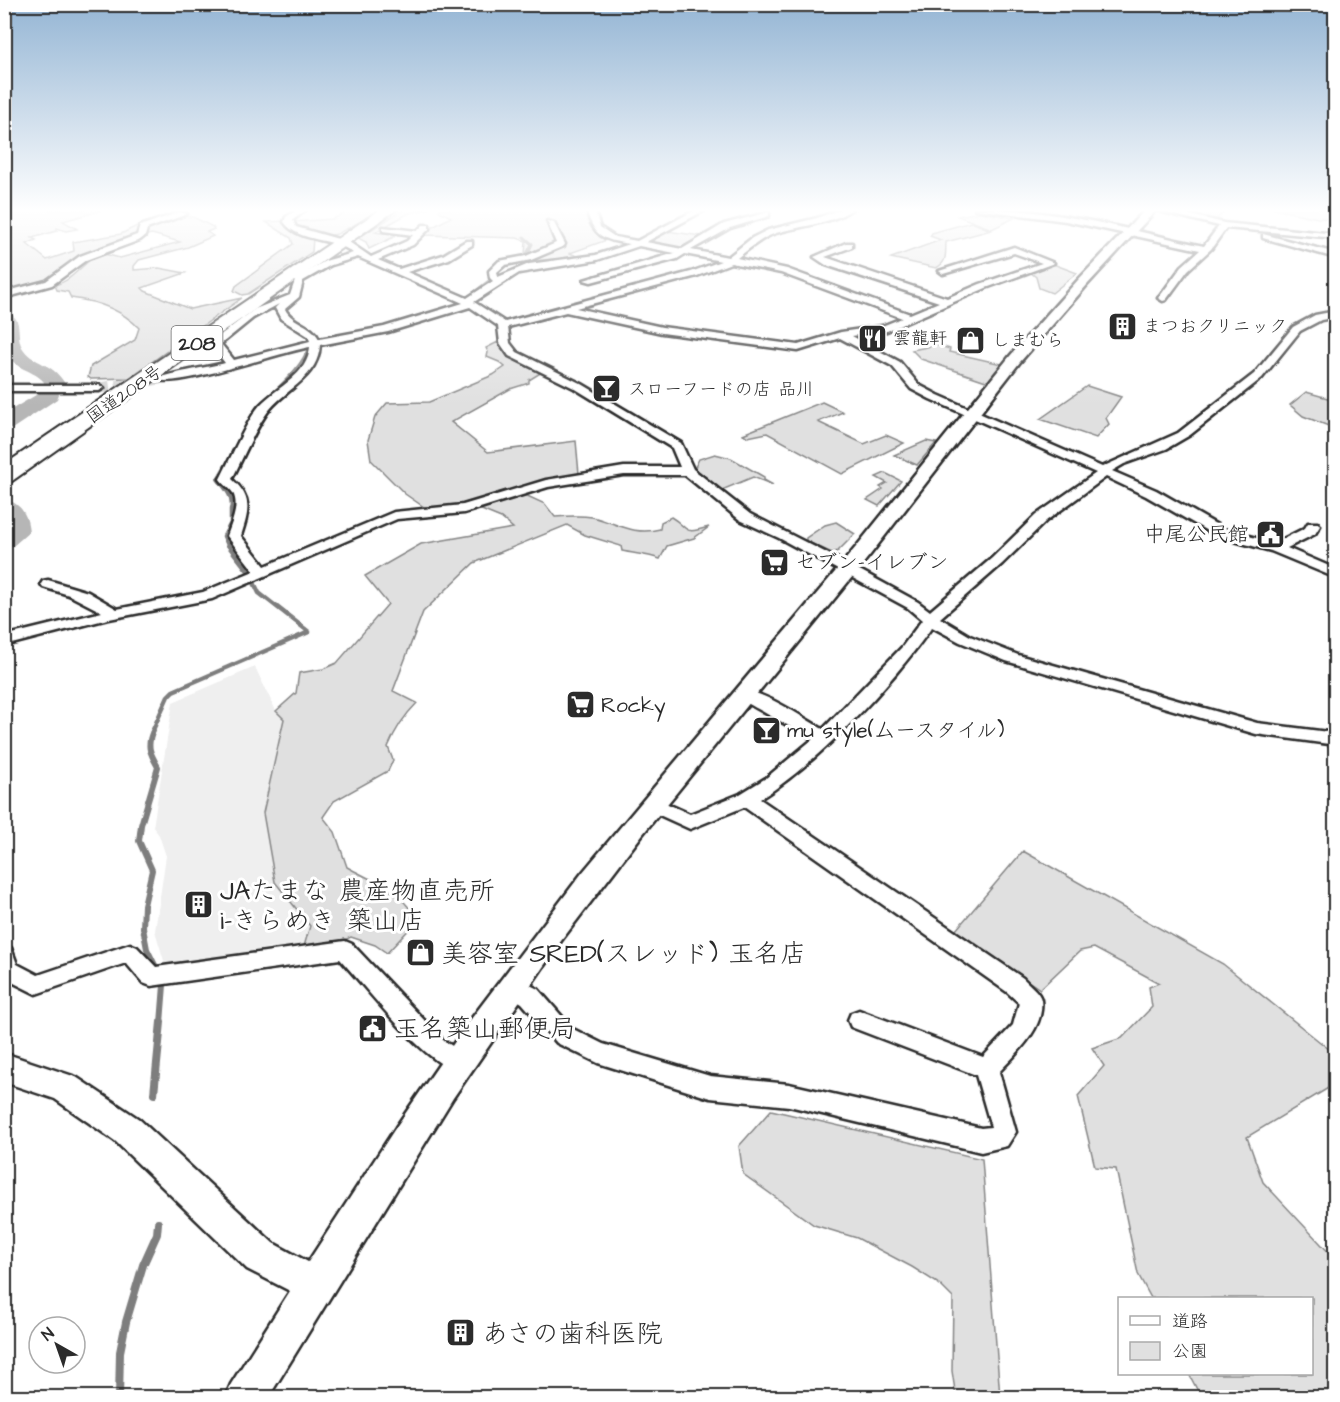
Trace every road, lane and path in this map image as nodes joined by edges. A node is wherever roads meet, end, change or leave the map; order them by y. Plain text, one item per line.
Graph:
1 (61, 274) edge
2 (294, 274) edge
3 (309, 274) edge
4 (408, 274) edge
5 (493, 274) edge
6 (510, 274) edge
7 (579, 274) edge
8 (590, 274) edge
9 (692, 274) edge
10 (793, 274) edge
11 (864, 274) edge
12 (1017, 274) edge
13 (1090, 274) edge
14 (1180, 274) edge
15 (582, 276) junction
16 (964, 279) dead end
17 (499, 281) junction
18 (984, 286) junction
19 (4, 295) edge
20 (618, 295) junction
21 (294, 297) junction
22 (1163, 298) dead end
23 (466, 301) junction
24 (949, 302) junction
25 (566, 309) junction
26 (1335, 314) edge
27 (911, 318) junction
28 (503, 325) junction
29 (841, 335) junction
30 (314, 343) junction
31 (231, 363) junction
32 (161, 379) tunnel mouth
33 (4, 388) edge
34 (99, 388) tunnel mouth
35 (972, 413) junction
36 (688, 471) junction
37 (1104, 471) junction
38 (4, 477) edge
39 (1313, 526) dead end
40 (1276, 548) junction
41 (849, 570) junction
42 (261, 573) junction
43 (1335, 573) edge
44 (48, 584) dead end
45 (114, 614) junction
46 (930, 619) junction
47 (4, 641) edge
48 (743, 695) junction
49 (825, 738) junction
50 (1335, 739) edge
51 (746, 799) junction
52 (652, 804) junction
53 (4, 954) edge
54 (512, 985) junction
55 (860, 1020) dead end
56 (458, 1062) junction
57 (4, 1068) edge
58 (987, 1069) junction
59 (315, 1285) junction
60 (245, 1398) edge

1 - 19 street
2 - 38 highway, 国道208号 / 208
3 - 21 street
4 - 23 street
5 - 17 street
6 - 17 street
7 - 15 street
8 - 15 street
9 - 20 street
10 - 27 street
11 - 24 street
12 - 18 street
13 - 35 street
14 - 22 street
15 - 20 street
16 - 18 street
17 - 23 street
18 - 24 street
20 - 25 street
21 - 30 street
21 - 31 street
23 - 28 street
23 - 30 street
24 - 27 street
25 - 28 street
25 - 29 street
26 - 37 street
27 - 29 street
28 - 36 street
29 - 35 street
30 - 31 street
30 - 42 street
31 - 32 street
33 - 34 street
35 - 37 street
35 - 41 street
36 - 41 street
36 - 42 street
37 - 40 street
37 - 46 street
39 - 40 street
40 - 43 street
41 - 46 street
41 - 48 street
42 - 45 street
44 - 45 street
45 - 47 street
46 - 49 street
46 - 50 street
48 - 49 street
48 - 52 street
49 - 51 street
51 - 52 street
51 - 58 street
52 - 54 street
53 - 56 street
54 - 56 street
54 - 58 street
55 - 58 street
56 - 59 street
57 - 59 street
59 - 60 street

